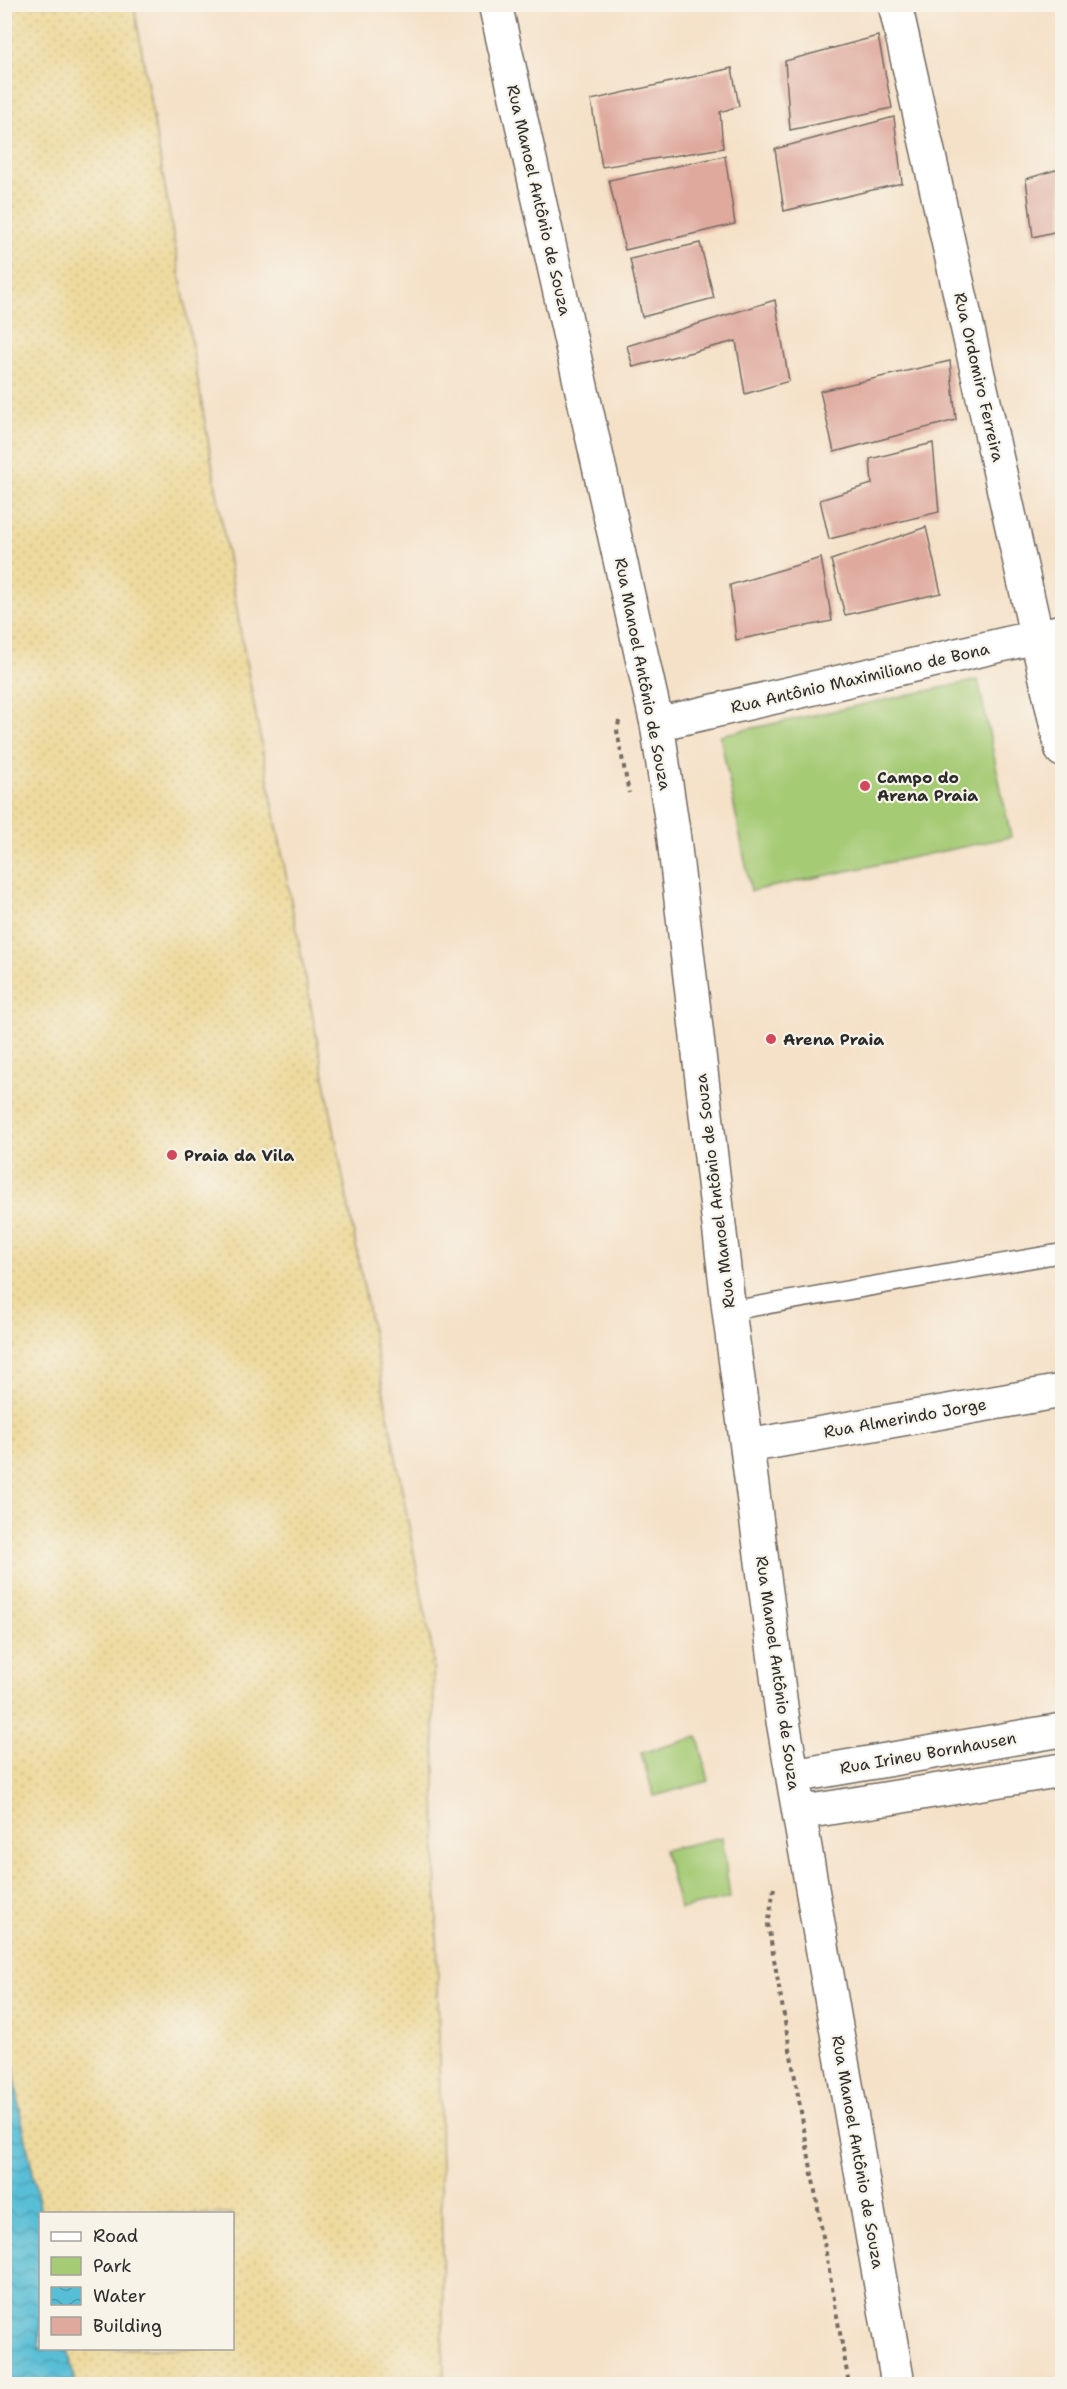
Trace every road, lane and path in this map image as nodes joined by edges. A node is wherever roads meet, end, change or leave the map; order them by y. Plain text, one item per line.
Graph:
1 (495, 4) edge
2 (895, 4) edge
3 (1050, 634) edge
4 (657, 724) junction
5 (1062, 750) edge
6 (1062, 1253) edge
7 (729, 1311) junction
8 (1062, 1391) edge
9 (748, 1446) junction
10 (1062, 1730) edge
11 (1062, 1770) edge
12 (793, 1776) junction
13 (799, 1813) junction
14 (898, 2385) edge

1 - 4 street, Rua Manoel Antônio de Souza
2 - 3 street, Rua Ordomiro Ferreira
3 - 4 street, Rua Antônio Maximiliano de Bona
3 - 5 street, Rua Ordomiro Ferreira
4 - 7 street, Rua Manoel Antônio de Souza
6 - 7 lane
7 - 9 street, Rua Manoel Antônio de Souza
8 - 9 street, Rua Almerindo Jorge
9 - 12 street, Rua Manoel Antônio de Souza
10 - 12 street, Rua Irineu Bornhausen
11 - 13 street
12 - 13 street, Rua Manoel Antônio de Souza
13 - 14 street, Rua Manoel Antônio de Souza

